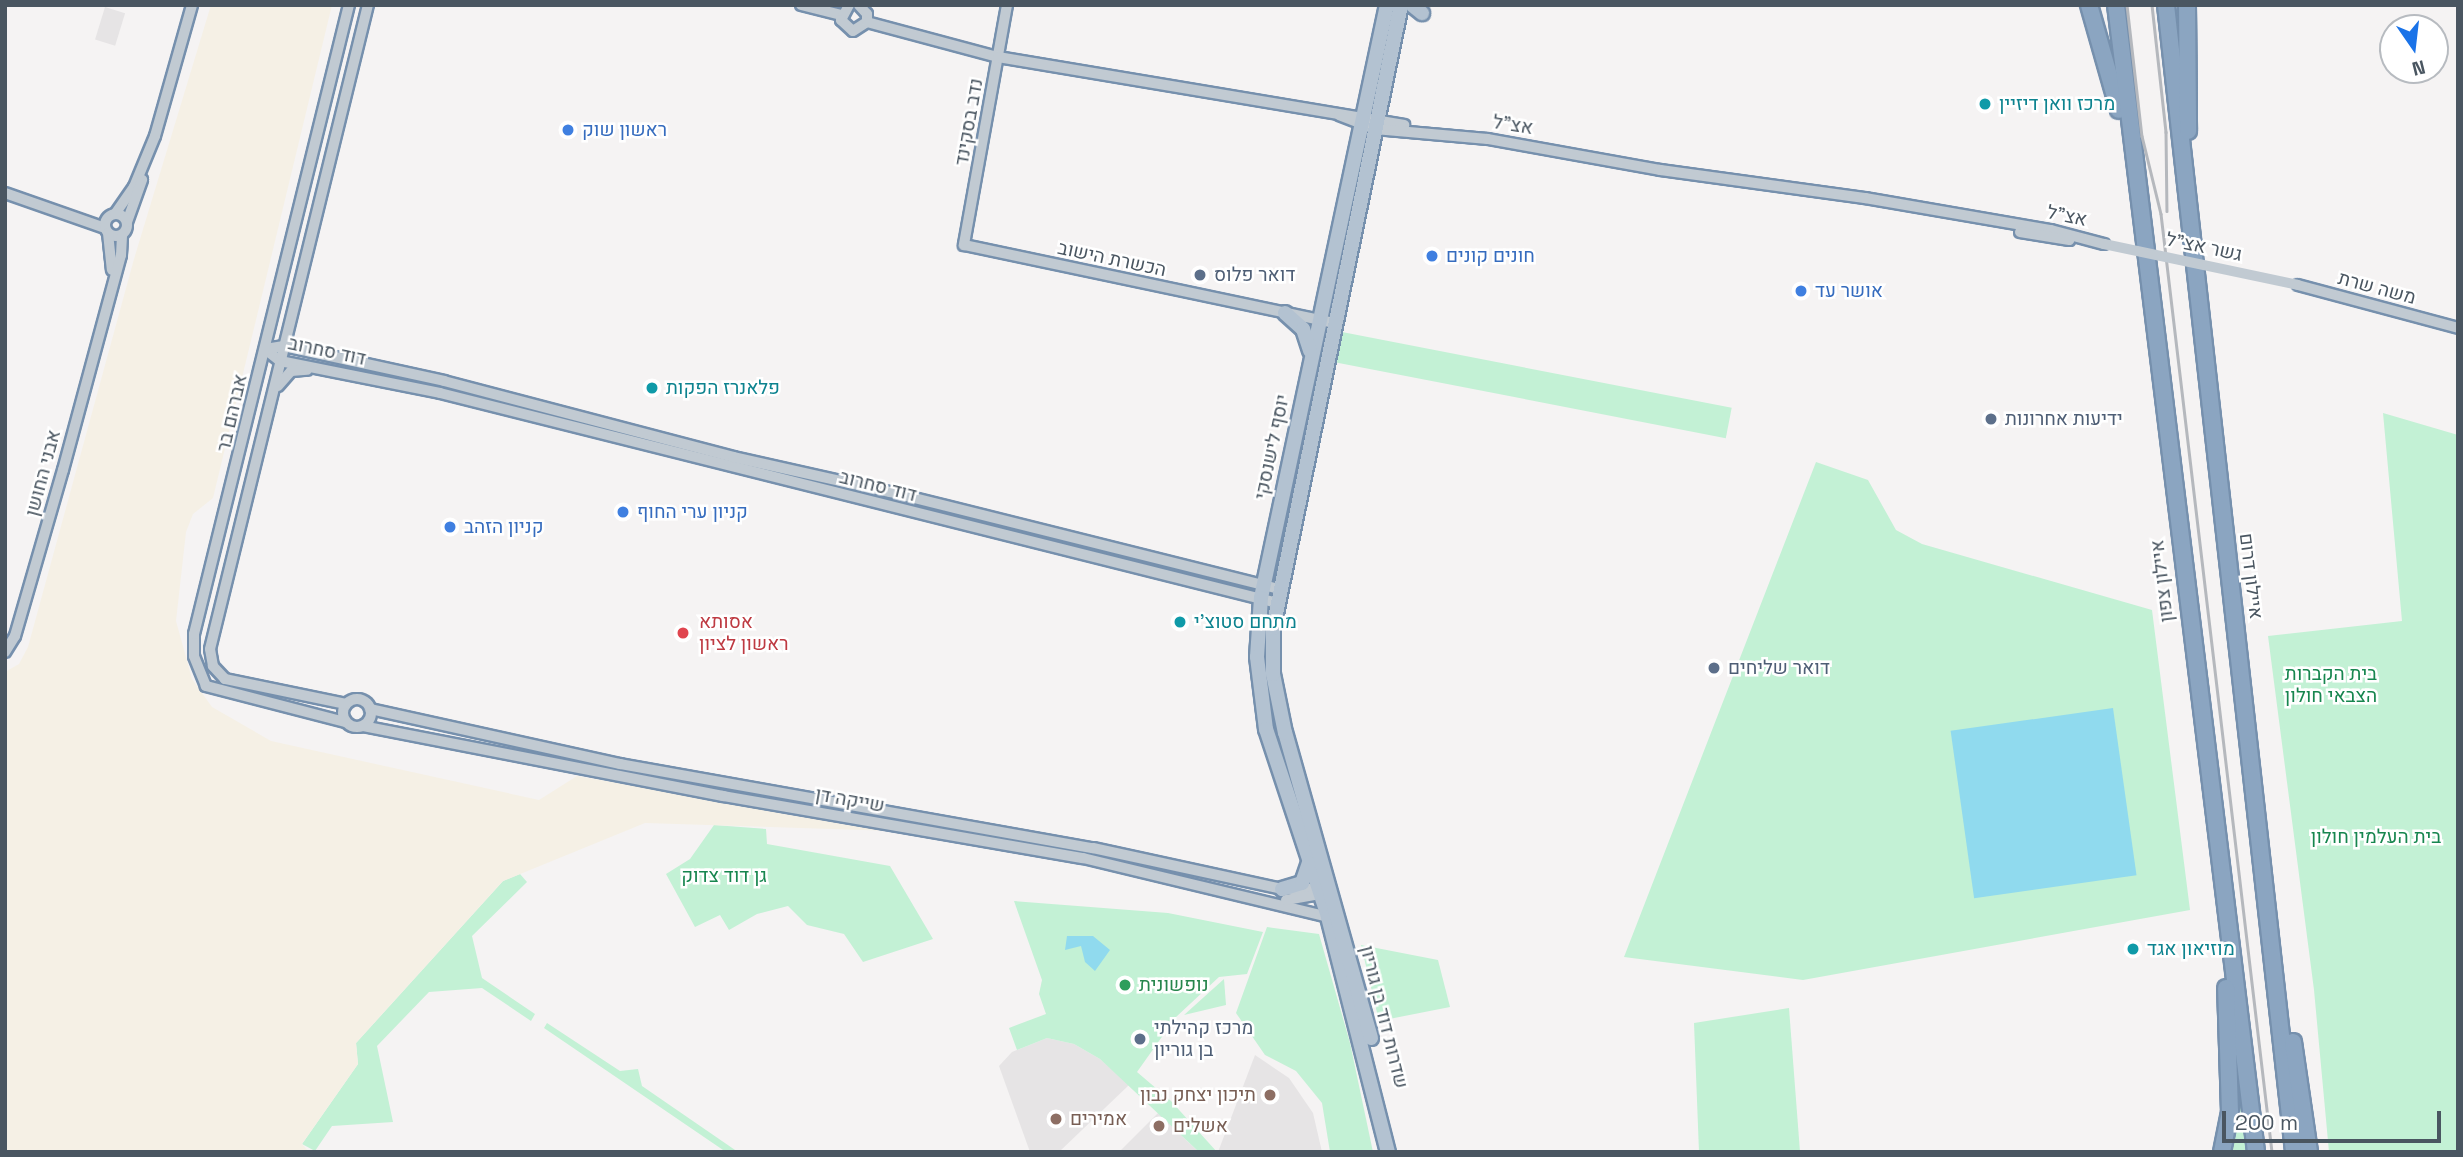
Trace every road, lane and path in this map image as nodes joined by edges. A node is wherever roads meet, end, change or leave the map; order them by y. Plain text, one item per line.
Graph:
1 (191, 5) edge
2 (348, 5) edge
3 (368, 5) edge
4 (801, 5) edge
5 (849, 5) edge
6 (859, 5) edge
7 (1007, 5) edge
8 (1387, 5) edge
9 (1401, 5) edge
10 (2089, 5) edge
11 (2116, 5) edge
12 (2166, 5) edge
13 (2186, 5) edge
14 (841, 15) junction
15 (867, 22) junction
16 (1001, 39) junction
17 (984, 53) junction
18 (998, 57) junction
19 (1369, 122) junction
20 (151, 144) junction
21 (5, 192) edge
22 (2188, 204) junction
23 (127, 222) junction
24 (109, 224) junction
25 (122, 234) junction
26 (2142, 241) junction
27 (2104, 244) joint
28 (964, 246) joint
29 (2298, 285) joint
30 (108, 301) junction
31 (293, 310) junction
32 (1285, 313) junction
33 (1318, 320) junction
34 (1339, 320) junction
35 (2454, 327) edge
36 (284, 346) junction
37 (265, 349) junction
38 (1311, 354) junction
39 (329, 355) junction
40 (280, 361) junction
41 (448, 368) dead end
42 (341, 372) junction
43 (429, 377) junction
44 (272, 397) junction
45 (1262, 591) junction
46 (1279, 596) junction
47 (5, 652) edge
48 (346, 704) junction
49 (370, 709) junction
50 (345, 722) junction
51 (363, 726) junction
52 (1310, 861) junction
53 (1282, 889) junction
54 (1323, 891) junction
55 (2223, 894) junction
56 (1266, 899) junction
57 (1328, 917) junction
58 (2274, 943) junction
59 (1388, 1152) edge
60 (1397, 1152) edge
61 (2222, 1152) edge
62 (2256, 1152) edge
63 (2294, 1152) edge
64 (2308, 1152) edge

1 - 20 street
2 - 37 street, אברהם בר
3 - 31 street, אברהם בר
4 - 14 street
5 - 14 street
6 - 15 street
7 - 16 street, נדב בסקינד
8 - 19 main road, יוסף לישנסקי
9 - 19 main road, יוסף לישנסקי
10 - 26 highway
11 - 26 highway, איילון צפון
12 - 22 highway, איילון דרום
13 - 22 highway
14 - 15 street, אצ"ל
15 - 17 street, אצ"ל
16 - 17 street
16 - 18 street, נדב בסקינד
17 - 18 street, אצ"ל
18 - 19 street, אצ"ל
18 - 28 street, נדב בסקינד
19 - 27 street, אצ"ל
19 - 33 main road, יוסף לישנסקי
19 - 34 main road, יוסף לישנסקי
20 - 23 street
20 - 24 street
21 - 24 street
22 - 58 highway, איילון דרום
23 - 24 street
23 - 25 street, אבני החושן
24 - 25 street
24 - 30 street, אבני החושן
25 - 30 street, אבני החושן
26 - 55 highway, איילון צפון
27 - 29 street, גשר אצ"ל, bridge
28 - 32 street, הכשרת הישוב
29 - 35 street, משה שרת
30 - 47 street, אבני החושן
31 - 36 street, אברהם בר
31 - 39 street
32 - 33 street, הכשרת הישוב
32 - 38 main road
33 - 34 street, הכשרת הישוב
33 - 38 main road, יוסף לישנסקי
34 - 46 main road, יוסף לישנסקי
36 - 37 street, דוד סחרוב
36 - 39 street, דוד סחרוב
36 - 40 street, אברהם בר
37 - 40 street, דוד סחרוב
37 - 50 street, אברהם בר
38 - 45 main road, יוסף לישנסקי
39 - 43 street, דוד סחרוב
40 - 42 street, דוד סחרוב
40 - 44 street, אברהם בר
41 - 43 street
42 - 44 street
42 - 45 street, דוד סחרוב
43 - 45 street, דוד סחרוב
44 - 48 street, אברהם בר
45 - 46 street, דוד סחרוב
45 - 52 main road, יוסף לישנסקי
46 - 54 main road, יוסף לישנסקי
48 - 49 street, אברהם בר
48 - 50 street
49 - 51 street
49 - 53 street, שייקה דן
50 - 51 street, אברהם בר
51 - 56 street, שייקה דן
52 - 53 main road
52 - 54 main road, יוסף לישנסקי
53 - 54 street, שייקה דן
54 - 56 street
54 - 57 main road, שדרות דוד בן גוריון
54 - 60 main road, שדרות דוד בן גוריון
55 - 61 highway
55 - 62 highway, איילון צפון
56 - 57 street, שייקה דן
57 - 59 main road, שדרות דוד בן גוריון
58 - 63 highway, איילון דרום
58 - 64 highway

